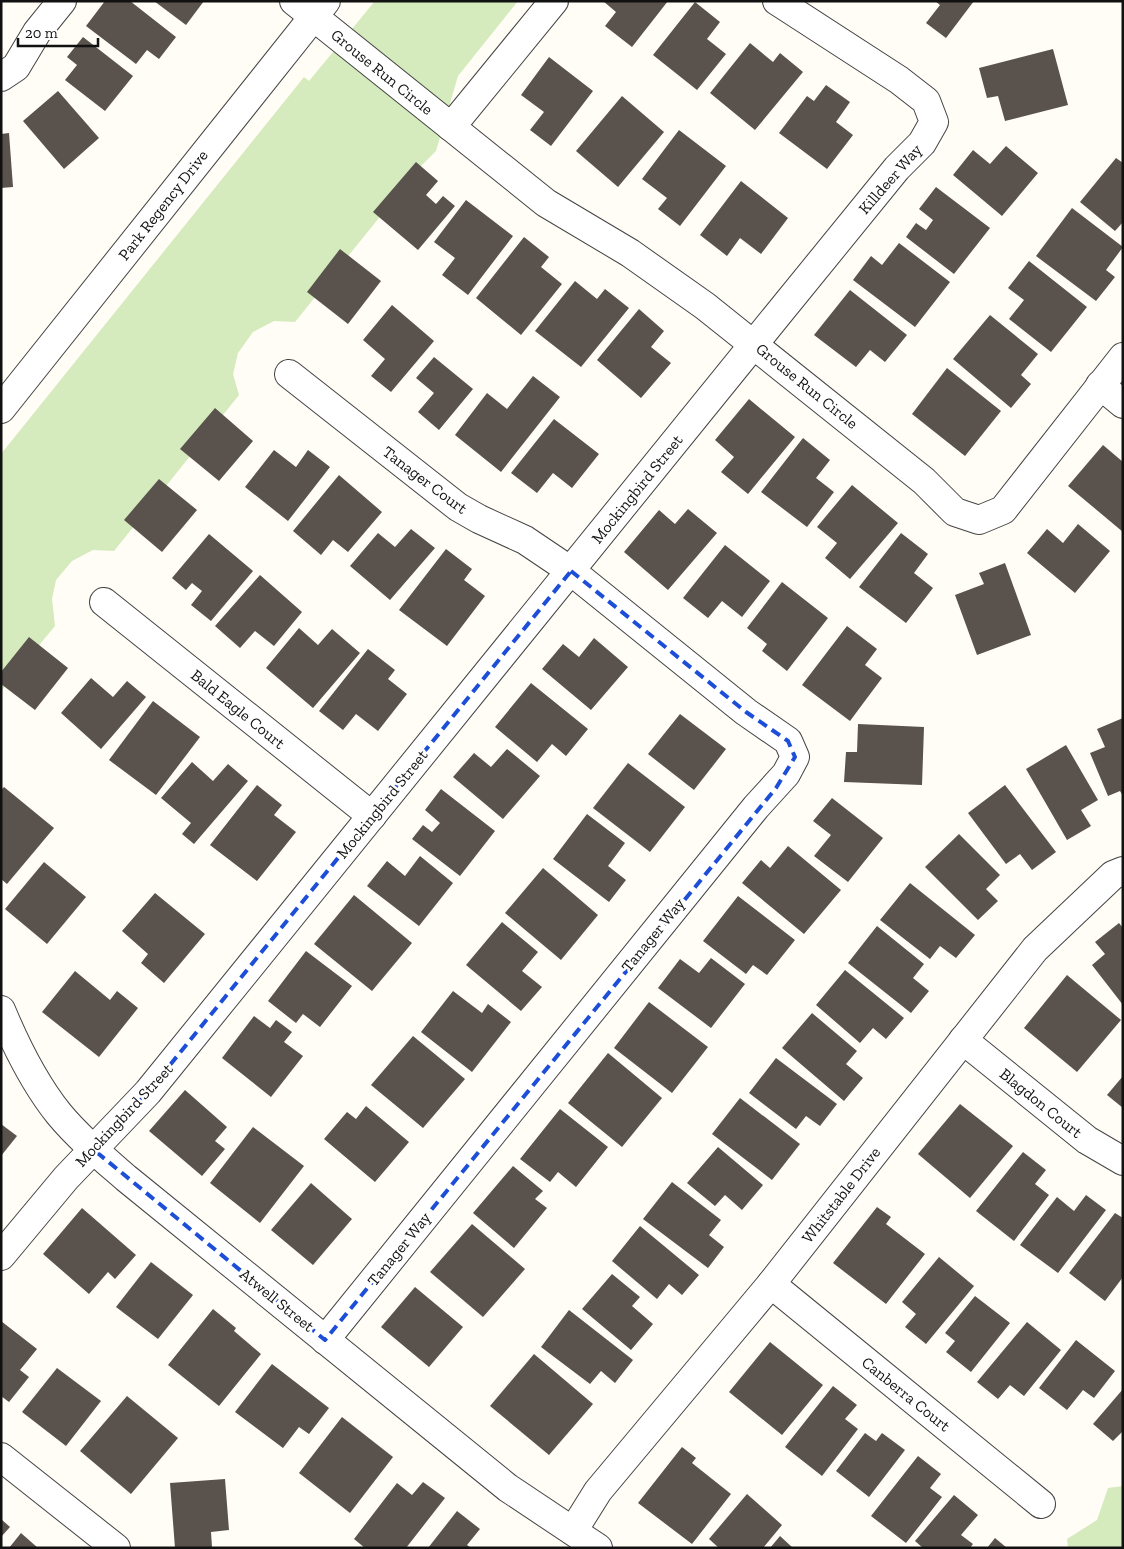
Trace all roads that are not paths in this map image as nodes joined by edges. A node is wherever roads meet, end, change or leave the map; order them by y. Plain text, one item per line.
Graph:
1 (62, 1) edge
2 (554, 1) edge
3 (777, 1) edge
4 (311, 6) edge
5 (1, 77) edge
6 (451, 127) junction
7 (754, 343) junction
8 (1123, 357) edge
9 (289, 374) dead end
10 (1100, 385) junction
11 (1123, 404) edge
12 (1, 409) edge
13 (571, 570) junction
14 (104, 602) dead end
15 (372, 816) junction
16 (1123, 871) edge
17 (1, 1010) edge
18 (963, 1040) junction
19 (94, 1150) junction
20 (1123, 1161) edge
21 (1, 1256) edge
22 (771, 1284) junction
23 (325, 1340) junction
24 (1, 1457) edge
25 (1041, 1504) dead end
26 (572, 1531) junction
27 (116, 1548) edge
28 (598, 1548) edge

1 - 5 street
2 - 6 street
3 - 7 street, Killdeer Way
4 - 6 street, Grouse Run Circle
4 - 12 street, Park Regency Drive
6 - 7 street, Grouse Run Circle
7 - 10 street, Grouse Run Circle
7 - 13 street, Mockingbird Street
8 - 10 street, Grouse Run Circle
9 - 13 street, Tanager Court
10 - 11 street
13 - 15 street, Mockingbird Street
13 - 23 street, Tanager Way
14 - 15 street, Bald Eagle Court
15 - 19 street, Mockingbird Street
16 - 18 street, Whitstable Drive
17 - 19 street, Atwell Street
18 - 20 street, Blagdon Court
18 - 22 street, Whitstable Drive
19 - 21 street, Mockingbird Street
19 - 23 street, Atwell Street
22 - 25 street, Canberra Court
22 - 26 street, Whitstable Drive
23 - 26 street, Atwell Street
24 - 27 street
26 - 28 street, Atwell Street

